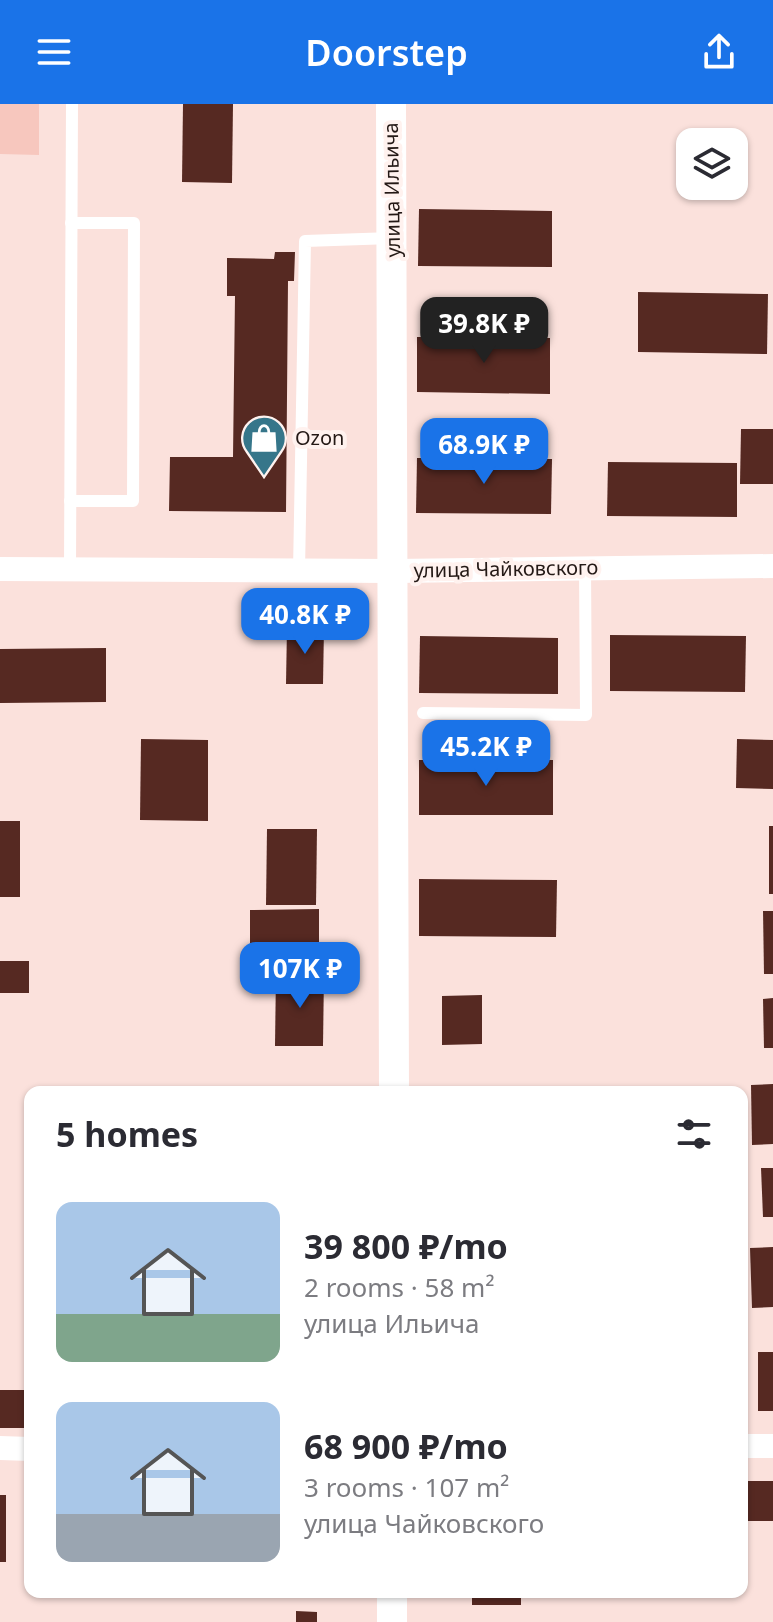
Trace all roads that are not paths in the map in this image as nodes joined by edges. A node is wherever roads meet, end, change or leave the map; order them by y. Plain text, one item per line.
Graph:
1 (72, 104) edge
2 (391, 104) edge
3 (71, 223) junction
4 (393, 238) junction
5 (70, 501) junction
6 (773, 566) edge
7 (585, 567) junction
8 (0, 569) edge
9 (70, 569) junction
10 (299, 571) junction
11 (394, 571) junction
12 (423, 713) dead end
13 (394, 1086) edge
14 (748, 1446) edge
15 (773, 1446) edge
16 (0, 1448) edge
17 (24, 1449) edge
18 (392, 1598) edge
19 (392, 1622) edge

1 - 3 lane
2 - 4 street, улица Ильича
3 - 5 lane
3 - 5 lane
4 - 10 lane
4 - 11 street, улица Ильича
5 - 9 lane
6 - 7 street, улица Чайковского
7 - 11 street, улица Чайковского
7 - 12 lane
8 - 9 street, улица Чайковского
9 - 10 street, улица Чайковского
10 - 11 street, улица Чайковского
11 - 13 street, улица Ильича
14 - 15 street
16 - 17 street
18 - 19 street

